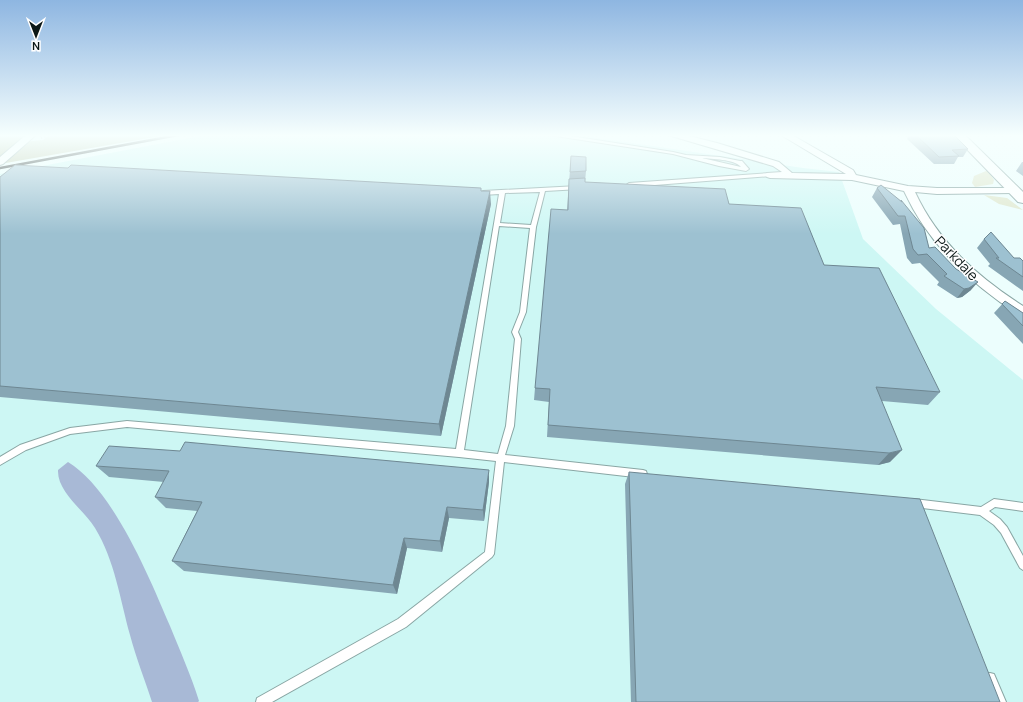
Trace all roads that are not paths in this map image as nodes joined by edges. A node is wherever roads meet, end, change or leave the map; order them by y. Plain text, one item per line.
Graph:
1 (745, 168) edge
2 (782, 168) edge
3 (842, 168) edge
4 (990, 168) edge
5 (788, 175) junction
6 (766, 176) junction
7 (852, 177) junction
8 (621, 186) edge
9 (582, 188) edge
10 (908, 189) junction
11 (543, 190) junction
12 (1013, 190) junction
13 (502, 193) junction
14 (478, 194) edge
15 (1023, 200) edge
16 (497, 224) junction
17 (533, 227) junction
18 (1023, 312) edge
19 (459, 453) junction
20 (500, 459) junction
21 (0, 461) edge
22 (649, 474) edge
23 (1023, 508) edge
24 (982, 511) junction
25 (922, 517) edge
26 (1023, 565) edge
27 (985, 666) edge
28 (261, 702) edge
29 (1001, 702) edge

1 - 6 lane
2 - 5 street
3 - 7 street
4 - 12 street
5 - 6 street
5 - 7 street
6 - 8 lane
7 - 10 street
9 - 11 lane
10 - 12 street
10 - 18 street, Parkdale
11 - 13 lane
11 - 17 lane
12 - 15 street
13 - 14 lane
13 - 16 lane
16 - 17 lane
16 - 19 lane
17 - 20 lane
19 - 20 lane
19 - 21 lane
20 - 22 lane
20 - 28 lane
23 - 24 lane
24 - 25 lane
24 - 26 lane
27 - 29 lane

